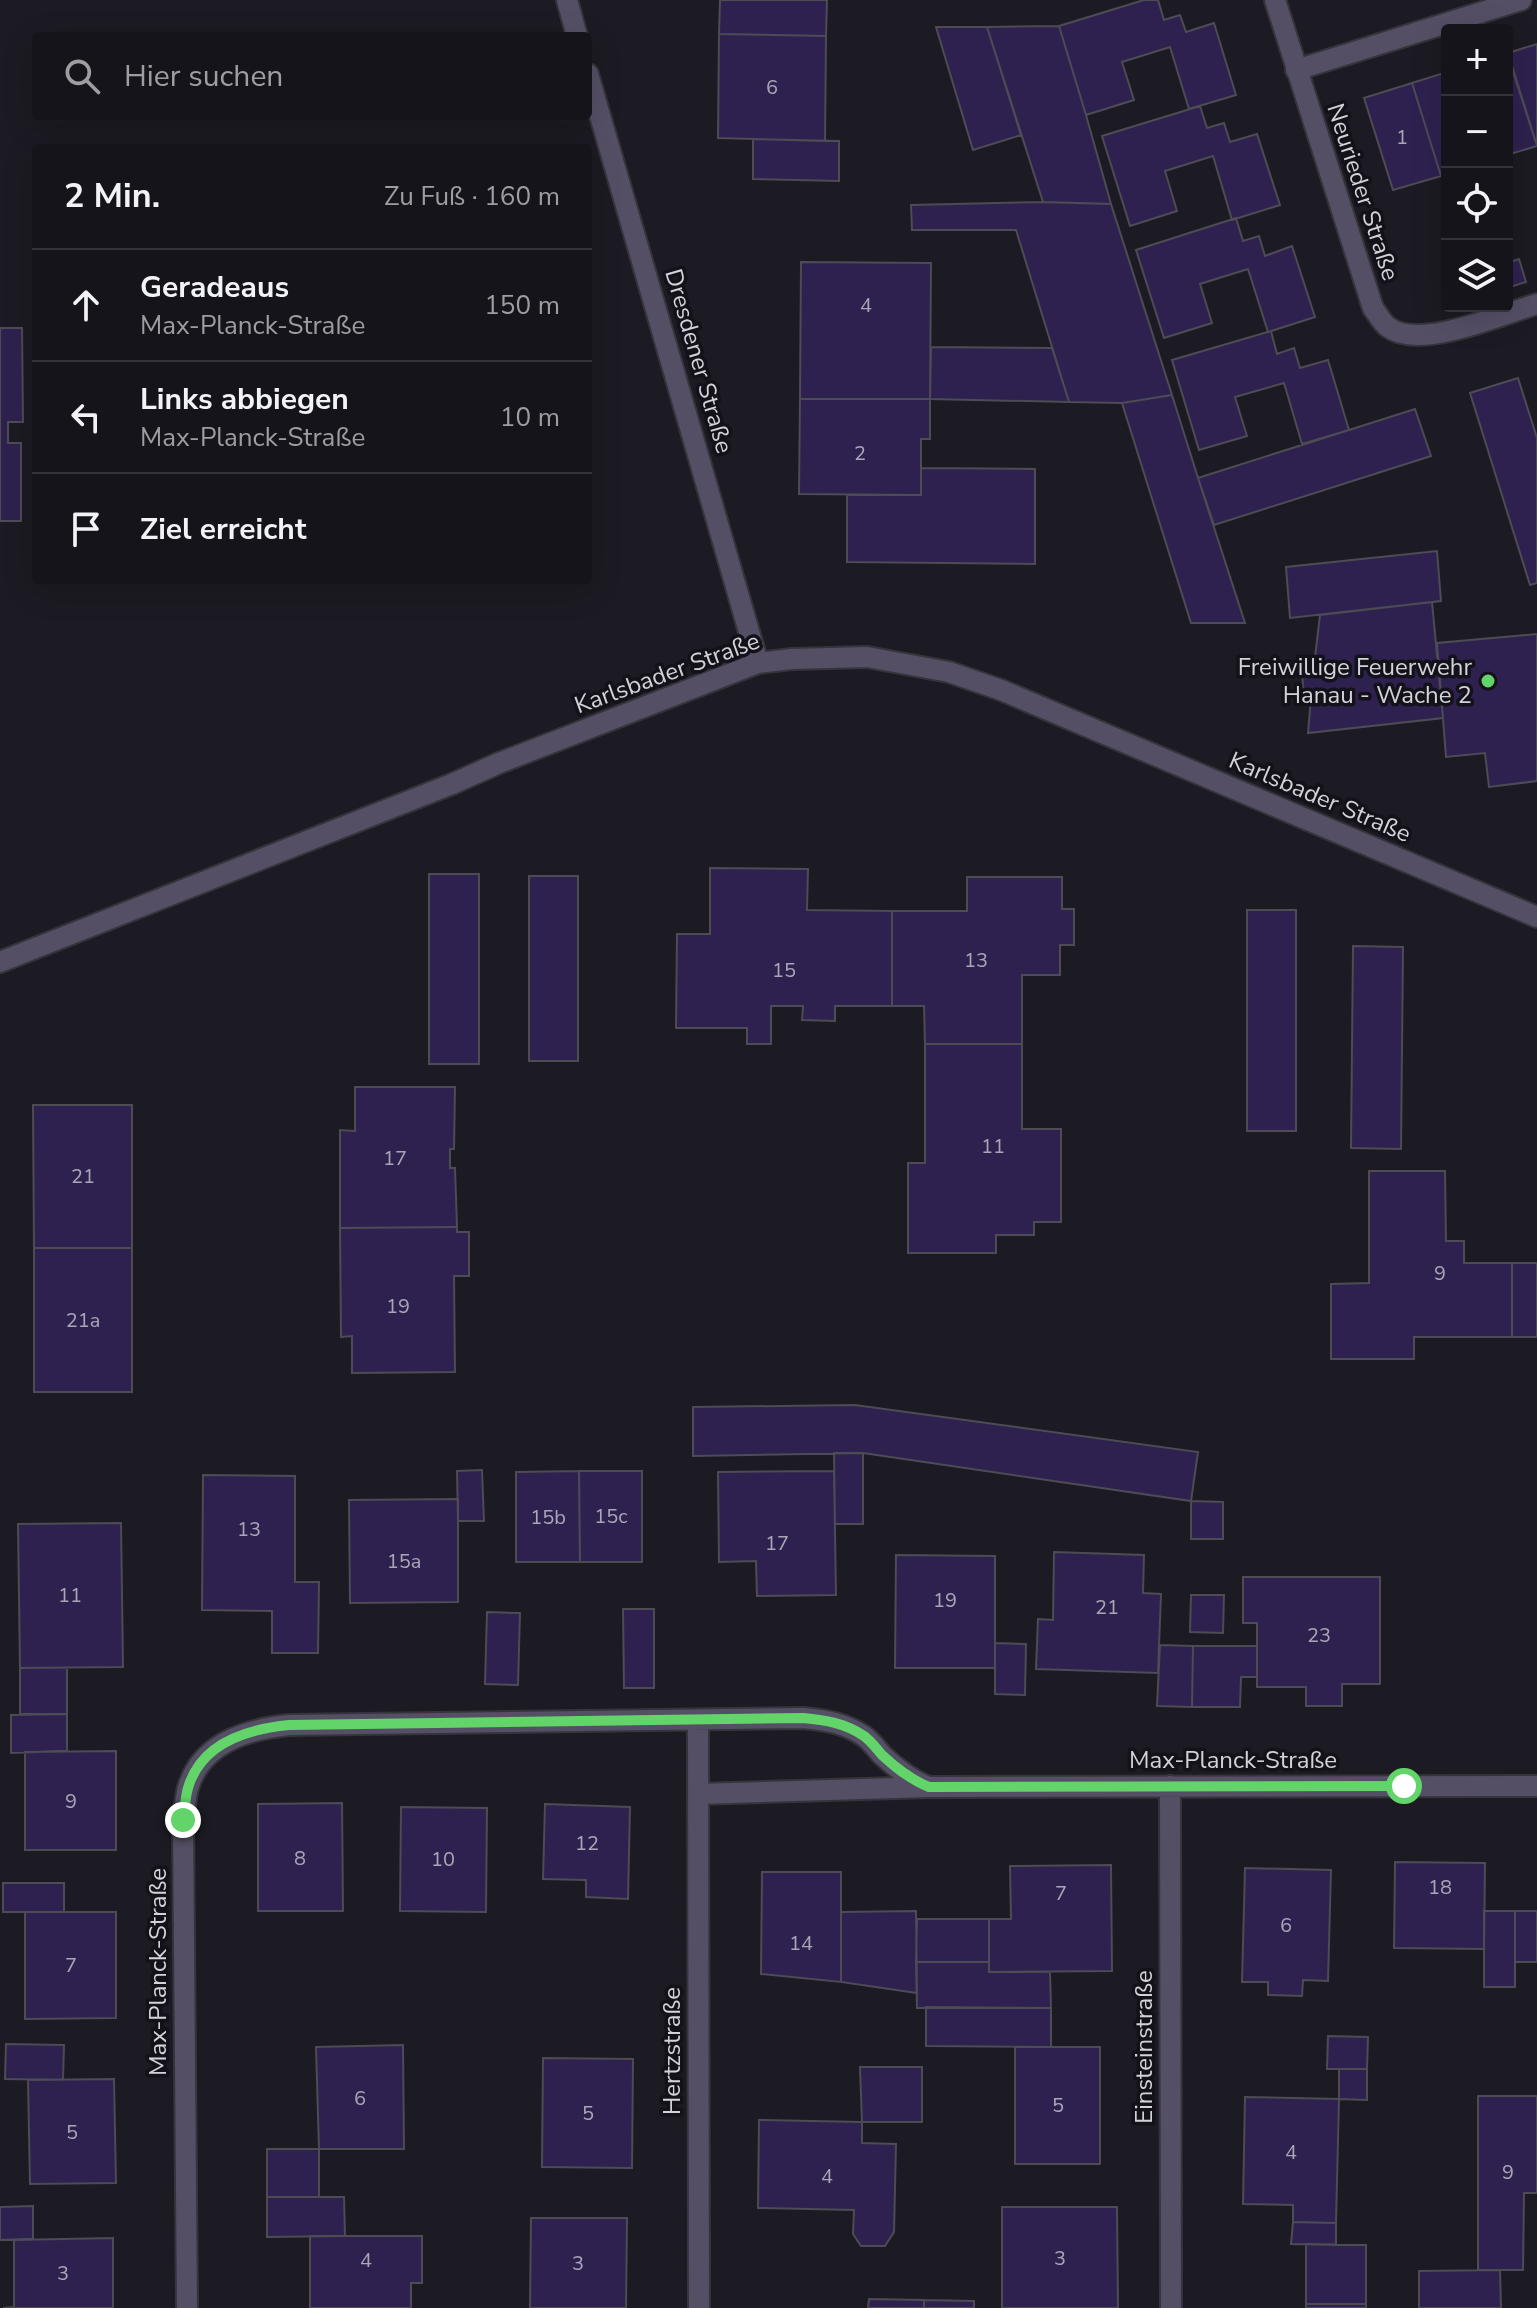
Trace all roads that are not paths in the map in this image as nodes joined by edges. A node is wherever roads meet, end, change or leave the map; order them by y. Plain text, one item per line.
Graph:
1 (567, 0) edge
2 (1275, 0) edge
3 (1521, 0) edge
4 (576, 32) edge
5 (1296, 70) junction
6 (592, 88) edge
7 (1537, 304) edge
8 (758, 663) junction
9 (1537, 917) edge
10 (0, 962) edge
11 (698, 1720) junction
12 (1170, 1786) junction
13 (1537, 1786) edge
14 (929, 1787) junction
15 (698, 1794) junction
16 (187, 2308) edge
17 (699, 2308) edge
18 (1171, 2308) edge

1 - 4 street
2 - 5 street, Neurieder Straße
3 - 5 street
5 - 7 street, Neurieder Straße
6 - 8 street, Dresdener Straße
8 - 9 street, Karlsbader Straße
8 - 10 street, Karlsbader Straße
11 - 14 street, Max-Planck-Straße
11 - 15 street
11 - 16 street, Max-Planck-Straße
12 - 13 street, Max-Planck-Straße
12 - 14 street, Max-Planck-Straße
12 - 18 street, Einsteinstraße
14 - 15 street, Max-Planck-Straße
15 - 17 street, Hertzstraße

